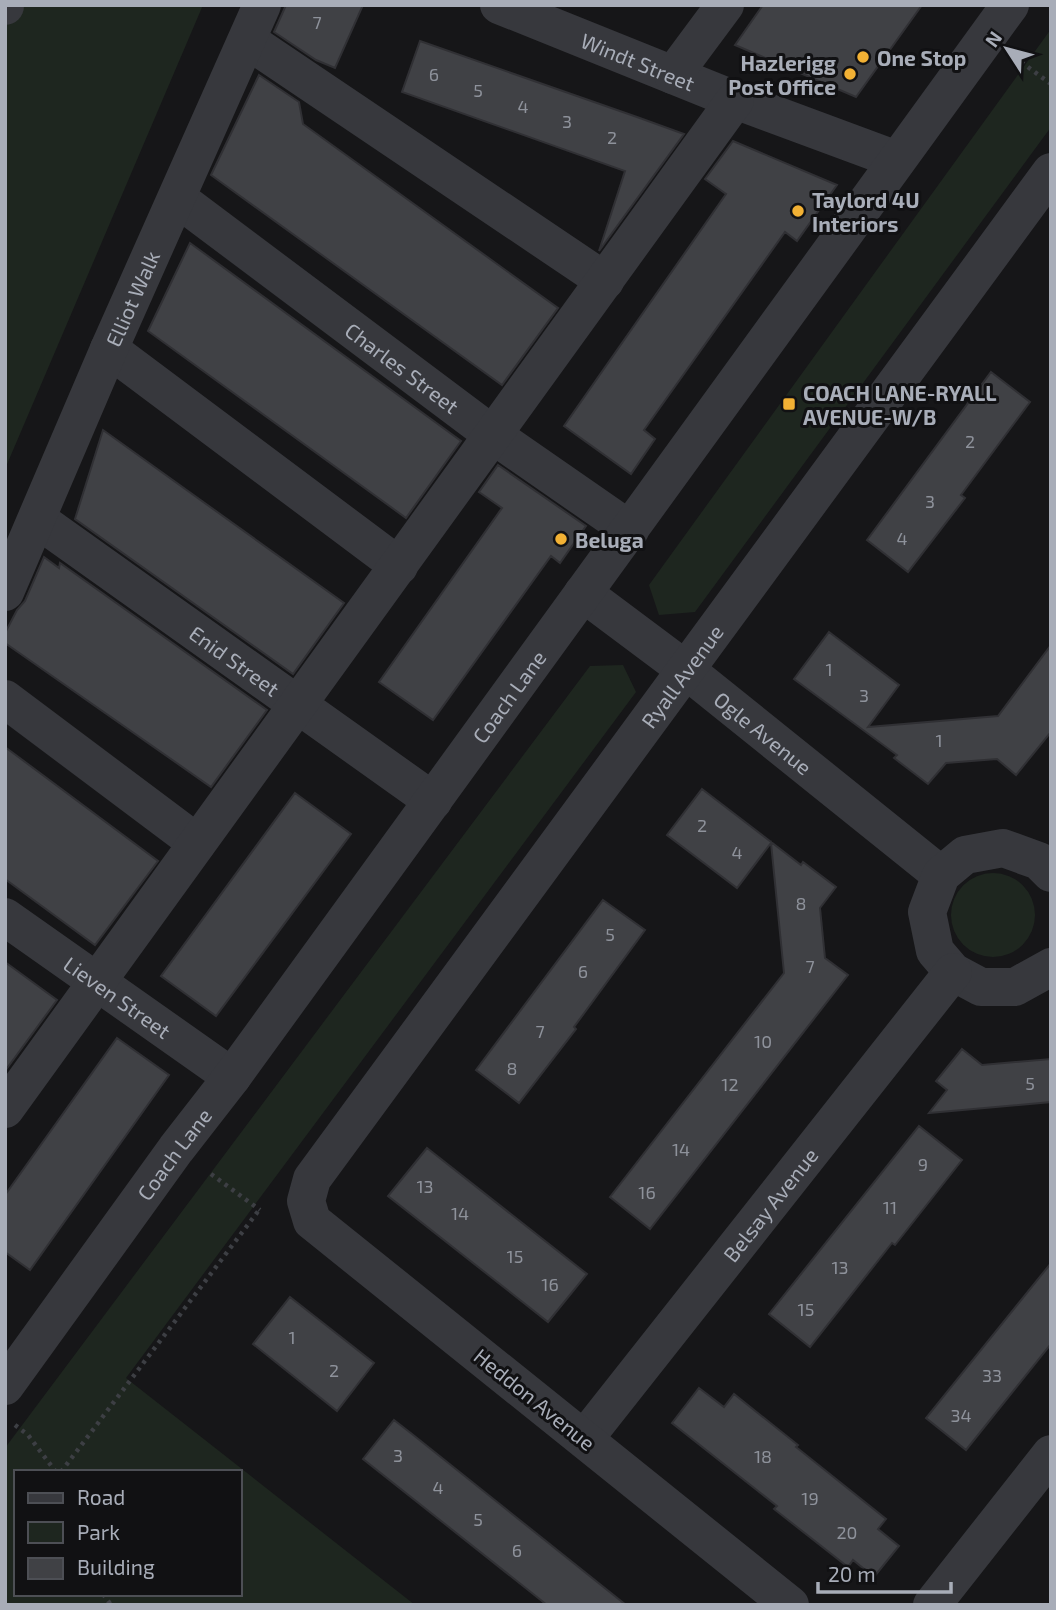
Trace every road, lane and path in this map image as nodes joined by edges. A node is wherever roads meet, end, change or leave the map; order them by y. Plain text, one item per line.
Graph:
1 (262, 5) edge
2 (499, 5) edge
3 (724, 5) edge
4 (1010, 5) edge
5 (247, 40) junction
6 (673, 75) junction
7 (735, 100) junction
8 (897, 160) junction
9 (1051, 172) edge
10 (177, 198) junction
11 (605, 281) junction
12 (109, 349) junction
13 (493, 435) junction
14 (37, 519) junction
15 (630, 530) junction
16 (399, 566) junction
17 (5, 592) edge
18 (583, 593) junction
19 (686, 670) junction
20 (5, 699) edge
21 (299, 705) junction
22 (432, 801) junction
23 (197, 843) junction
24 (1047, 860) edge
25 (941, 875) junction
26 (5, 917) edge
27 (1051, 967) edge
28 (953, 972) junction
29 (96, 983) junction
30 (232, 1077) junction
31 (5, 1109) edge
32 (176, 1149) junction
33 (309, 1191) junction
34 (259, 1210) junction
35 (17, 1347) edge
36 (5, 1386) edge
37 (13, 1423) dead end
38 (584, 1438) junction
39 (1051, 1454) edge
40 (57, 1470) edge
41 (61, 1470) edge
42 (790, 1605) edge
43 (932, 1605) edge

1 - 5 street, Elliot Walk
2 - 6 street, Windt Street
3 - 6 street
4 - 8 street, Coach Lane
5 - 10 street, Elliot Walk
5 - 11 street
6 - 7 street, Windt Street
7 - 8 street, Windt Street
7 - 11 street
8 - 15 street, Coach Lane
9 - 19 street, Ryall Avenue
10 - 12 street, Elliot Walk
10 - 13 street, Charles Street
11 - 13 street
12 - 14 street, Elliot Walk
12 - 16 street
13 - 15 street, Charles Street
13 - 16 street
14 - 17 street, Elliot Walk
14 - 21 street, Enid Street
15 - 18 street, Coach Lane
16 - 21 street
18 - 19 street, Ogle Avenue
18 - 22 street, Coach Lane
19 - 25 street, Ogle Avenue
19 - 33 street, Ryall Avenue
20 - 23 street
21 - 22 street, Enid Street
21 - 23 street
22 - 30 street, Coach Lane
23 - 29 street
24 - 25 street
25 - 28 street
26 - 29 street, Lieven Street
27 - 28 street
28 - 38 street, Belsay Avenue
29 - 30 street, Lieven Street
29 - 31 street
30 - 32 street, Coach Lane
32 - 34 path
32 - 35 street, Coach Lane
33 - 34 path
33 - 38 street, Heddon Avenue
34 - 41 path
35 - 36 street, Coach Lane
37 - 40 path
38 - 42 street, Heddon Avenue
39 - 43 street

